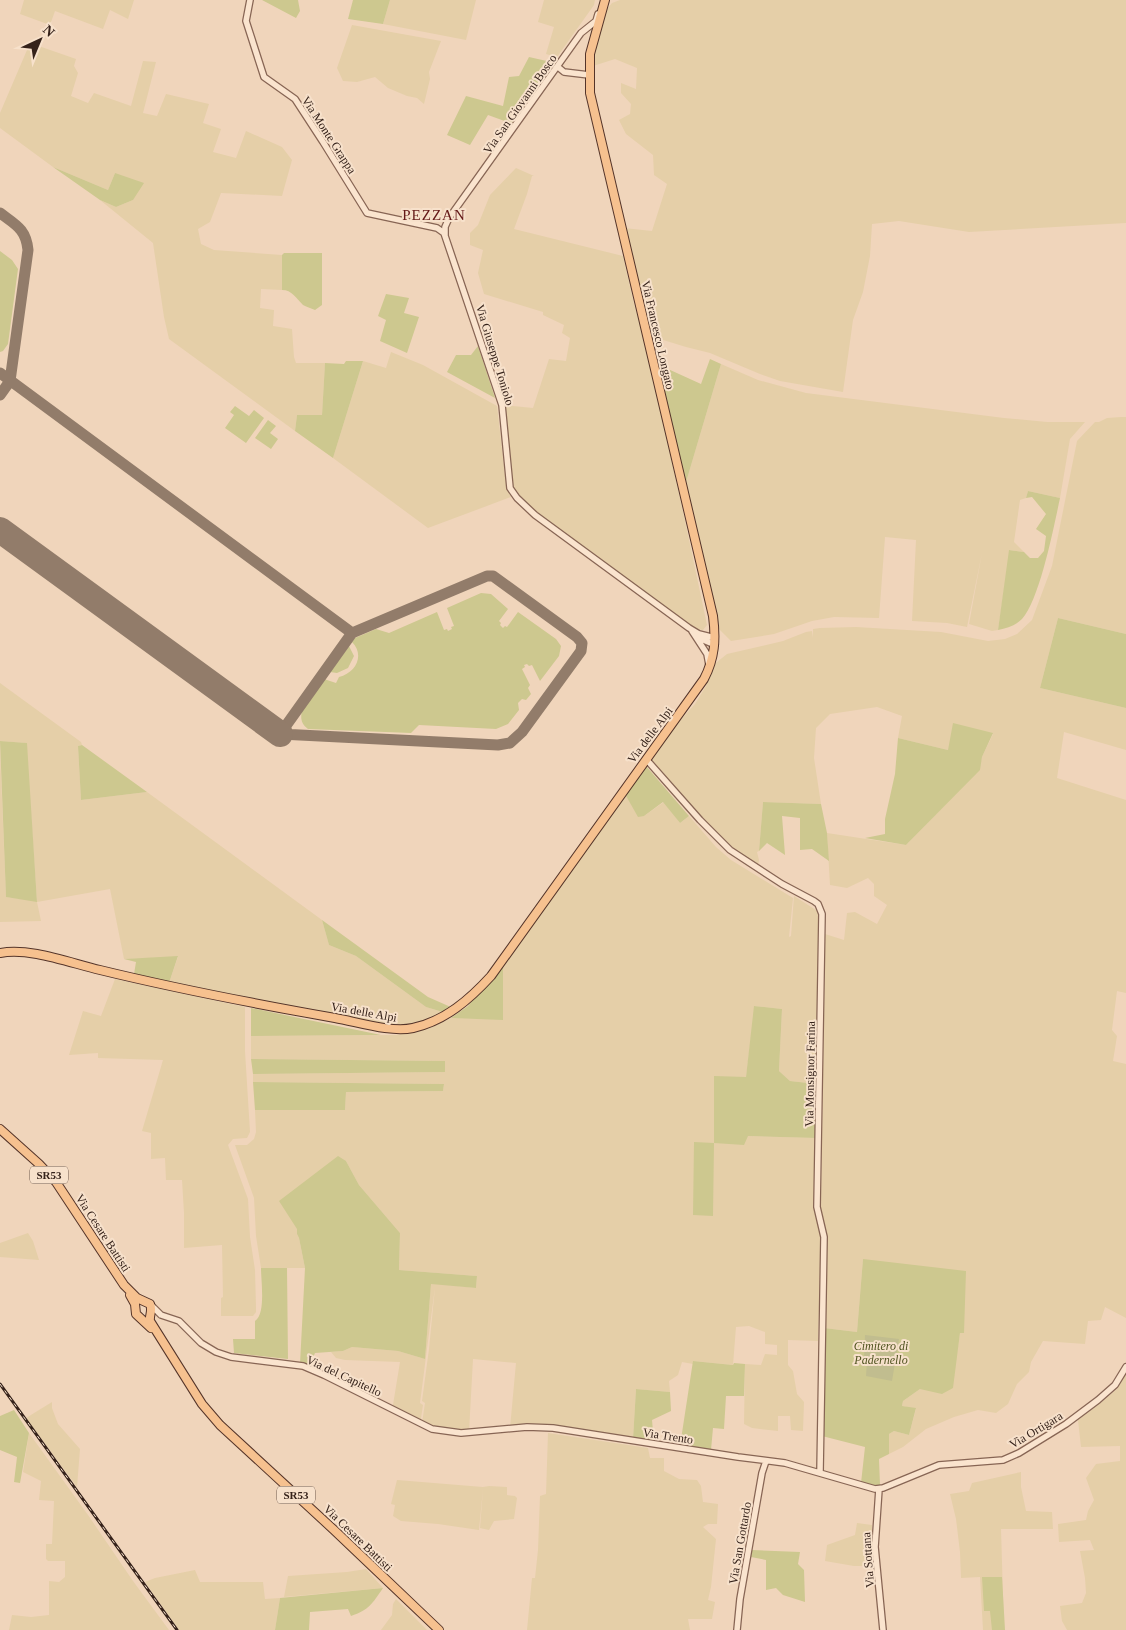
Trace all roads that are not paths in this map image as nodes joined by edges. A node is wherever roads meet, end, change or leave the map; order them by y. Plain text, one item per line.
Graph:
1 (250, 0) edge
2 (605, 1) edge
3 (558, 67) junction
4 (589, 75) junction
5 (443, 226) junction
6 (714, 627) junction
7 (689, 628) junction
8 (695, 635) junction
9 (706, 636) junction
10 (715, 641) junction
11 (707, 673) junction
12 (646, 759) junction
13 (0, 953) edge
14 (0, 1129) edge
15 (124, 1285) junction
16 (142, 1301) junction
17 (135, 1306) junction
18 (151, 1306) junction
19 (150, 1315) junction
20 (141, 1318) junction
21 (175, 1319) junction
22 (166, 1348) junction
23 (1126, 1367) edge
24 (451, 1433) joint
25 (766, 1461) junction
26 (820, 1472) junction
27 (879, 1489) junction
28 (439, 1630) edge
29 (737, 1630) edge
30 (883, 1630) edge

1 - 5 street, Via Monte Grappa
2 - 3 street, Via San Giovanni Bosco
2 - 4 main road, Via Francesco Longato
3 - 4 street
3 - 5 street, Via San Giovanni Bosco
4 - 6 main road, Via Francesco Longato
5 - 7 street, Via Giuseppe Toniolo
6 - 9 street
6 - 10 main road, Via Francesco Longato
7 - 8 street, Via Giuseppe Toniolo
7 - 9 street, Via Giuseppe Toniolo
8 - 10 street
8 - 11 street, Via Giuseppe Toniolo
9 - 10 street, Via Giuseppe Toniolo
10 - 11 main road, Via Francesco Longato
11 - 12 main road, Via delle Alpi
12 - 13 main road, Via delle Alpi
12 - 26 street, Via Monsignor Farina
14 - 15 main road, Via Cesare Battisti / SR53
15 - 16 main road, Via Cesare Battisti
15 - 17 main road, Via Cesare Battisti
16 - 17 main road
16 - 18 main road, Via Cesare Battisti
17 - 20 main road, Via Cesare Battisti
18 - 19 main road
18 - 21 street, Via del Capitello
19 - 20 main road
19 - 21 street
19 - 22 main road, Via Cesare Battisti
20 - 22 main road, Via Cesare Battisti
21 - 24 street, Via del Capitello
22 - 28 main road, Via Cesare Battisti / SR53
23 - 27 street, Via Ortigara
24 - 25 street, Via Trento
25 - 26 street, Via Trento
25 - 29 street, Via San Gottardo
26 - 27 street, Via Trento
27 - 30 street, Via Sottana

